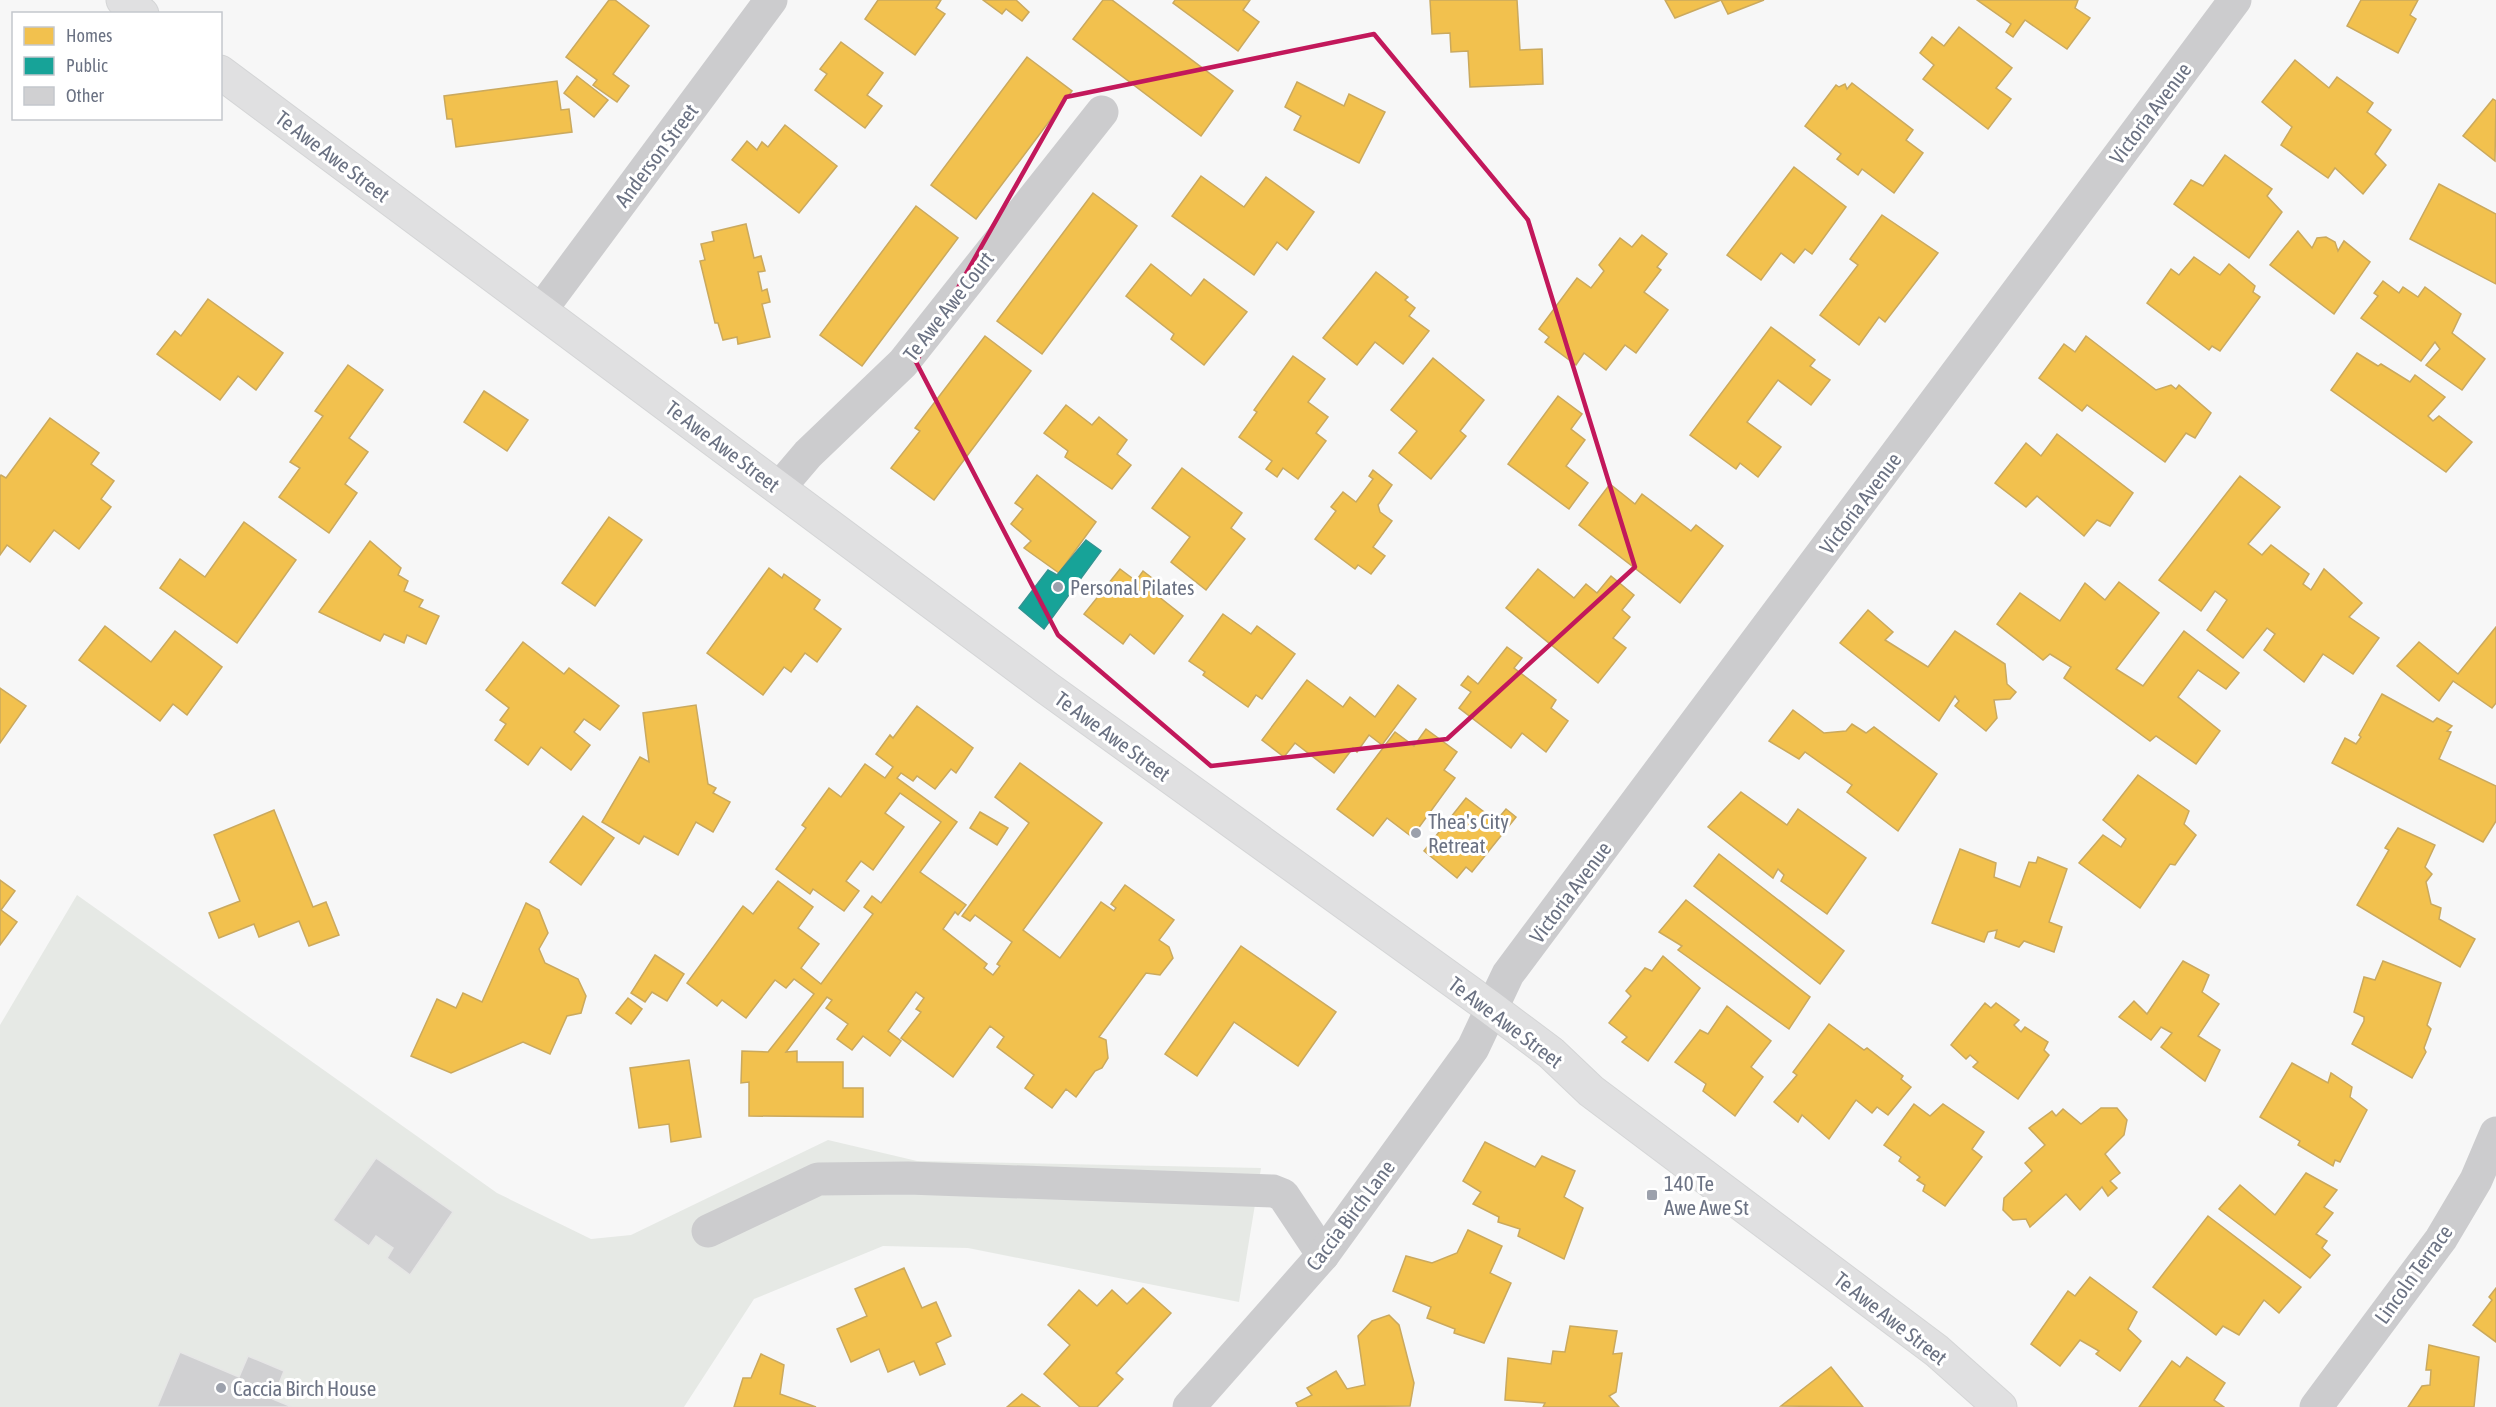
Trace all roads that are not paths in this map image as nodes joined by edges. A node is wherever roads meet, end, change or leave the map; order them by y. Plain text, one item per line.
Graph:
1 (123, 0) edge
2 (771, 0) edge
3 (2235, 0) edge
4 (139, 12) edge
5 (222, 73) edge
6 (1102, 112) dead end
7 (541, 310) junction
8 (779, 488) junction
9 (1491, 1008) junction
10 (2496, 1133) edge
11 (708, 1232) dead end
12 (1323, 1256) junction
13 (1189, 1407) edge
14 (2000, 1407) edge
15 (2316, 1407) edge

1 - 4 main road
2 - 7 street, Anderson Street
3 - 9 street, Victoria Avenue
5 - 7 main road, Te Awe Awe Street
6 - 8 street, Te Awe Awe Court
7 - 8 main road, Te Awe Awe Street
8 - 9 main road, Te Awe Awe Street
9 - 12 street, Caccia Birch Lane
9 - 14 main road, Te Awe Awe Street
10 - 15 street, Lincoln Terrace
11 - 12 street
12 - 13 street, Caccia Birch Lane

